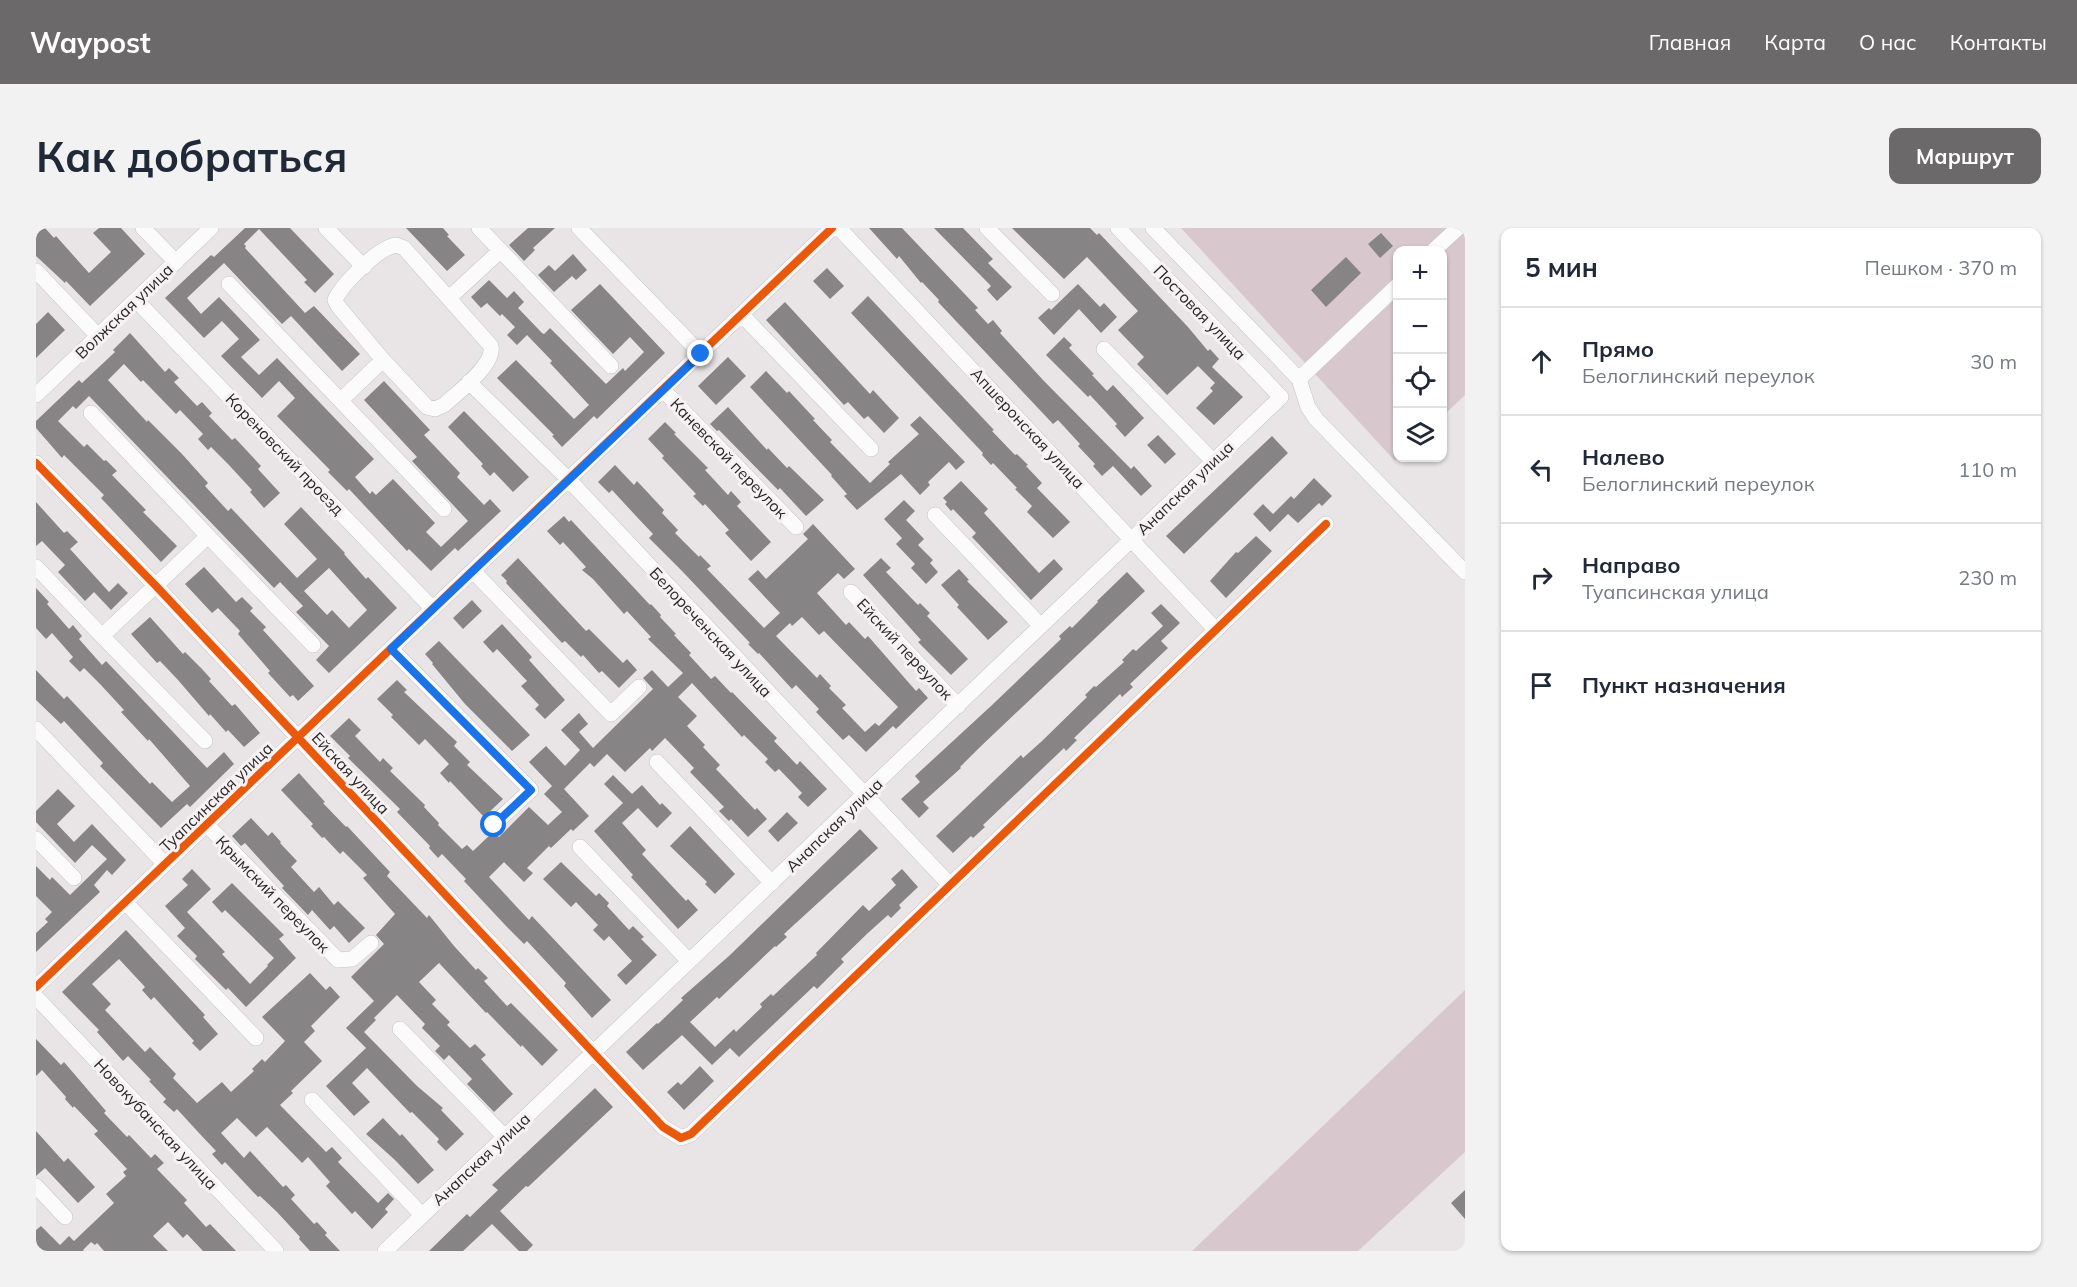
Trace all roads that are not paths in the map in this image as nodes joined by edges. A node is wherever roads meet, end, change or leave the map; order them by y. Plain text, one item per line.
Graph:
1 (143, 228) edge
2 (211, 228) edge
3 (326, 228) edge
4 (478, 228) edge
5 (579, 228) edge
6 (832, 228) edge
7 (839, 228) edge
8 (987, 228) edge
9 (1118, 228) edge
10 (1153, 228) edge
11 (1458, 228) edge
12 (1438, 246) edge
13 (500, 251) junction
14 (176, 261) junction
15 (364, 267) junction
16 (36, 271) edge
17 (229, 284) dead end
18 (1393, 290) edge
19 (1052, 294) dead end
20 (449, 298) junction
21 (136, 300) junction
22 (742, 315) junction
23 (98, 336) junction
24 (1104, 349) dead end
25 (701, 354) junction
26 (383, 360) junction
27 (611, 366) dead end
28 (1299, 379) junction
29 (469, 382) junction
30 (663, 390) junction
31 (36, 394) edge
32 (1281, 397) joint
33 (341, 400) junction
34 (91, 413) dead end
35 (871, 449) dead end
36 (1213, 461) junction
37 (36, 463) edge
38 (569, 480) junction
39 (444, 509) dead end
40 (936, 515) dead end
41 (1326, 524) dead end
42 (796, 526) dead end
43 (208, 536) junction
44 (1132, 538) junction
45 (36, 567) edge
46 (473, 571) junction
47 (1465, 572) edge
48 (156, 586) junction
49 (851, 592) dead end
50 (433, 609) junction
51 (1041, 626) junction
52 (1216, 630) junction
53 (102, 636) junction
54 (313, 645) dead end
55 (391, 649) junction
56 (639, 687) dead end
57 (958, 705) junction
58 (36, 729) edge
59 (298, 737) junction
60 (205, 741) dead end
61 (657, 762) dead end
62 (864, 795) junction
63 (207, 825) junction
64 (494, 825) dead end
65 (36, 839) edge
66 (580, 847) dead end
67 (165, 864) junction
68 (74, 878) dead end
69 (772, 883) junction
70 (950, 885) junction
71 (125, 902) junction
72 (371, 943) dead end
73 (690, 961) junction
74 (36, 987) edge
75 (36, 997) edge
76 (400, 1029) dead end
77 (256, 1038) dead end
78 (594, 1052) junction
79 (312, 1100) dead end
80 (506, 1137) junction
81 (36, 1186) edge
82 (422, 1215) junction
83 (65, 1217) dead end
84 (276, 1251) edge
85 (385, 1251) edge

1 - 14 street
2 - 14 street, Волжская улица
3 - 15 street
4 - 13 street
5 - 25 street
6 - 22 street, Туапсинская улица
7 - 44 street, Апшеронская улица
8 - 19 street
9 - 32 street, Постовая улица
10 - 28 street, Постовая улица
11 - 12 street
13 - 20 street
13 - 27 street
14 - 21 street, Волжская улица
15 - 20 street
15 - 26 street
16 - 23 street
17 - 33 street
18 - 28 street
20 - 29 street
21 - 23 street, Волжская улица
21 - 50 street, Кореновский проезд
22 - 25 street, Туапсинская улица
22 - 35 street
23 - 31 street, Волжская улица
24 - 36 street
25 - 30 street, Туапсинская улица
26 - 29 street
26 - 33 street
28 - 47 street
29 - 38 street, Белореченская улица
30 - 38 street, Туапсинская улица
30 - 42 street, Каневской переулок
32 - 36 street, Анапская улица
33 - 39 street
34 - 43 street
36 - 44 street, Анапская улица
37 - 48 street, Ейская улица
38 - 46 street, Туапсинская улица
38 - 62 street, Белореченская улица
40 - 51 street
41 - 52 street
43 - 48 street
43 - 54 street
44 - 51 street, Анапская улица
44 - 52 street, Апшеронская улица
45 - 53 street
46 - 50 street, Туапсинская улица
46 - 56 street
48 - 53 street
48 - 59 street, Ейская улица
49 - 57 street, Ейский переулок
50 - 55 street, Туапсинская улица
51 - 57 street, Анапская улица
52 - 70 street
53 - 60 street
55 - 59 street, Туапсинская улица
55 - 64 street
57 - 62 street, Анапская улица
58 - 67 street
59 - 63 street, Туапсинская улица
59 - 78 street, Ейская улица
61 - 69 street
62 - 69 street, Анапская улица
62 - 70 street, Белореченская улица
63 - 67 street, Туапсинская улица
63 - 72 street, Крымский переулок
65 - 68 street
66 - 73 street
67 - 71 street, Туапсинская улица
69 - 73 street, Анапская улица
70 - 78 street, Ейская улица
71 - 74 street, Туапсинская улица
71 - 77 street
73 - 78 street, Анапская улица
75 - 84 street, Новокубанская улица
76 - 80 street
78 - 80 street, Анапская улица
79 - 82 street
80 - 82 street, Анапская улица
81 - 83 street
82 - 85 street, Анапская улица

